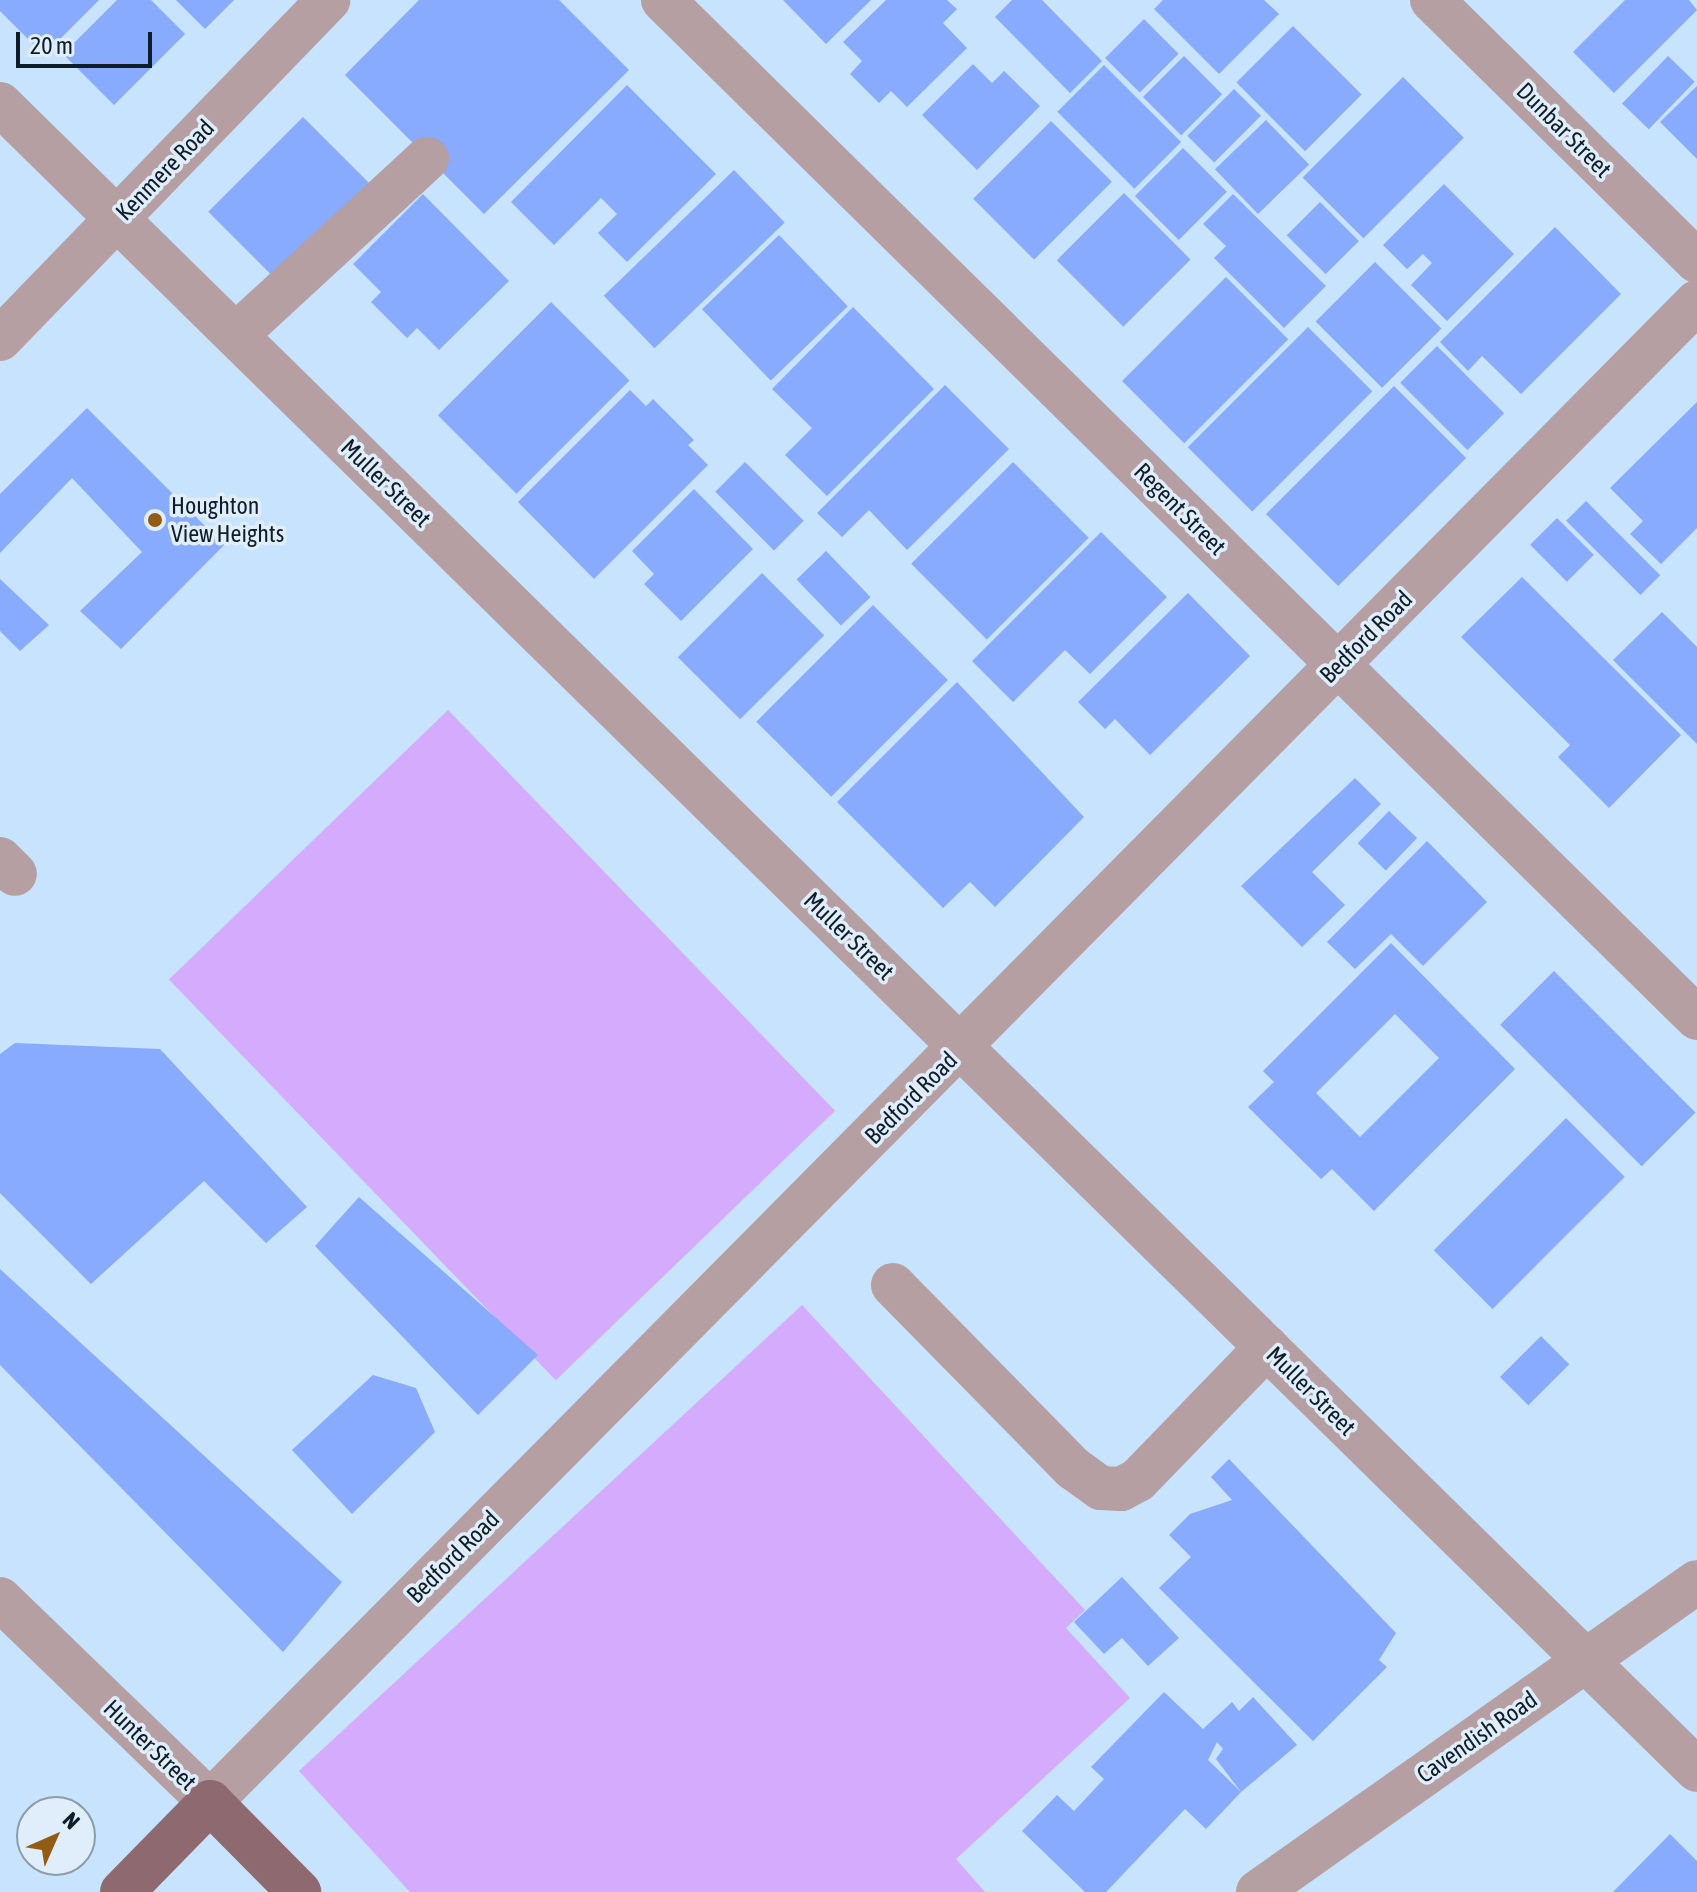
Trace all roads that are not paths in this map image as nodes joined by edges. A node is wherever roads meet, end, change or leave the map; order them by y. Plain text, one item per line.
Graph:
1 (328, 0) edge
2 (663, 0) edge
3 (1432, 0) edge
4 (0, 104) edge
5 (427, 159) dead end
6 (117, 219) junction
7 (1697, 261) edge
8 (1697, 302) edge
9 (236, 335) junction
10 (0, 339) edge
11 (1338, 665) junction
12 (1697, 1018) edge
13 (962, 1047) junction
14 (893, 1285) dead end
15 (1267, 1347) junction
16 (1697, 1582) edge
17 (0, 1599) edge
18 (1586, 1660) junction
19 (1697, 1770) edge
20 (210, 1802) junction
21 (122, 1892) edge
22 (299, 1892) edge
23 (1258, 1892) edge

1 - 6 street, Kenmere Road
2 - 11 street, Regent Street
3 - 7 street, Dunbar Street
4 - 6 street, Muller Street
5 - 9 street
6 - 9 street, Muller Street
6 - 10 street, Kenmere Road
8 - 11 street, Bedford Road
9 - 13 street, Muller Street
11 - 12 street, Regent Street
11 - 13 street, Bedford Road
13 - 15 street, Muller Street
13 - 20 street, Bedford Road
14 - 15 street
15 - 18 street, Muller Street
16 - 18 street, Cavendish Road
17 - 20 street, Hunter Street
18 - 19 street, Muller Street
18 - 23 street, Cavendish Road
20 - 21 main road, Bedford Road
20 - 22 main road, Hunter Street

